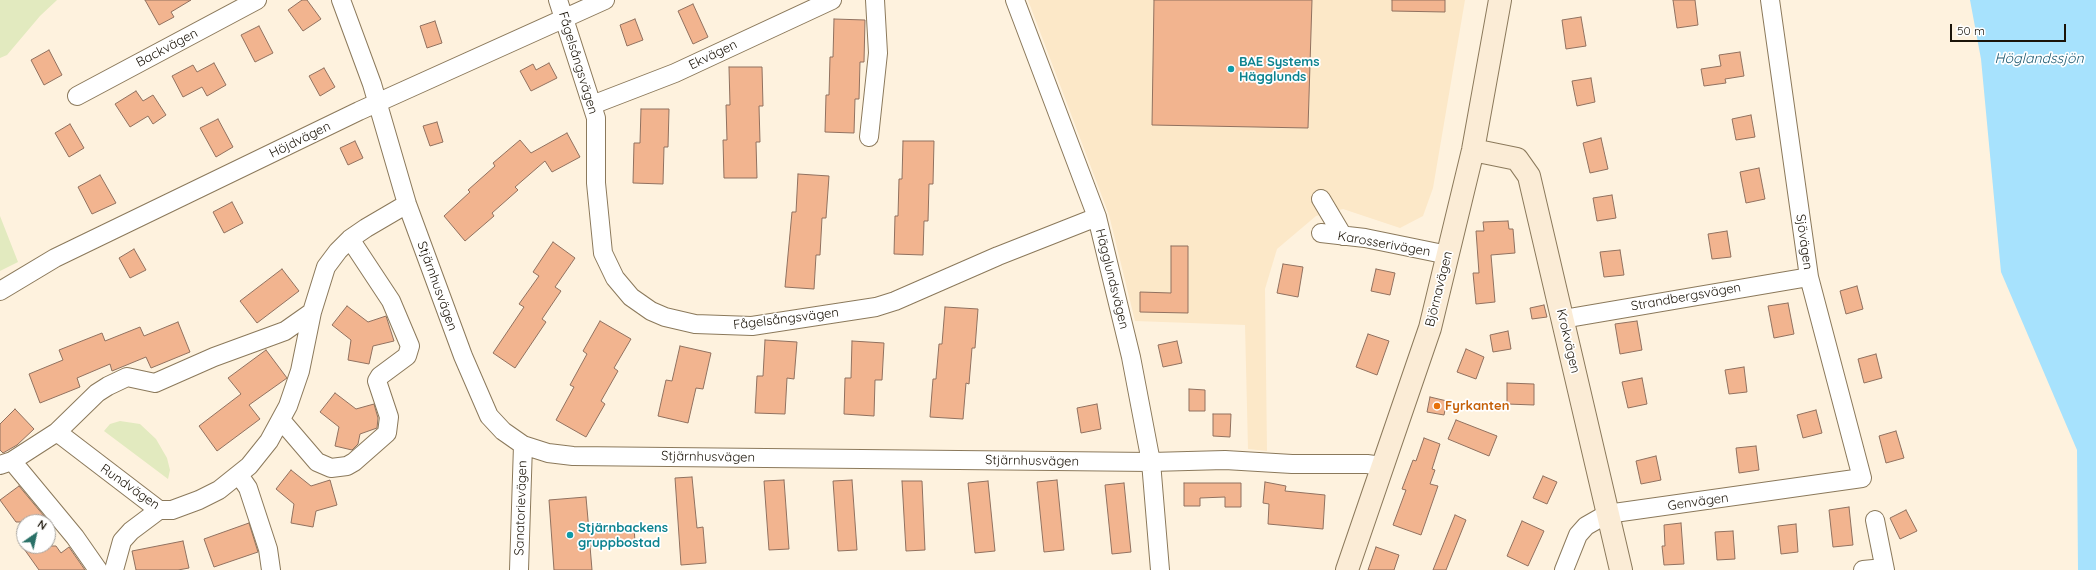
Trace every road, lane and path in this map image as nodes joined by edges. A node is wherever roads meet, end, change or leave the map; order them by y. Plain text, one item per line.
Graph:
1 (257, 0) edge
2 (341, 0) edge
3 (558, 0) edge
4 (605, 0) edge
5 (832, 0) edge
6 (875, 0) edge
7 (1015, 0) edge
8 (1500, 0) edge
9 (1770, 0) edge
10 (565, 19) junction
11 (77, 96) dead end
12 (378, 103) junction
13 (592, 105) junction
14 (869, 137) dead end
15 (1473, 150) junction
16 (1321, 199) dead end
17 (407, 204) junction
18 (1097, 217) junction
19 (1321, 233) dead end
20 (1343, 236) junction
21 (350, 239) junction
22 (1448, 255) junction
23 (1809, 277) junction
24 (0, 291) edge
25 (312, 312) junction
26 (1563, 319) junction
27 (281, 420) junction
28 (57, 432) junction
29 (523, 445) junction
30 (1151, 462) junction
31 (6, 463) edge
32 (1382, 466) junction
33 (239, 475) junction
34 (1862, 478) joint
35 (159, 510) junction
36 (1607, 514) junction
37 (1875, 520) dead end
38 (1885, 569) edge
39 (98, 570) edge
40 (114, 570) edge
41 (271, 570) edge
42 (519, 570) edge
43 (1160, 570) edge
44 (1347, 570) edge
45 (1564, 570) edge
46 (1621, 570) edge
47 (1863, 570) edge

1 - 11 street, Backvägen
2 - 12 street, Stjärnhusvägen
3 - 10 street, Fågelsångsvägen
4 - 10 street, Höjdvägen
5 - 13 street, Ekvägen
6 - 14 street
7 - 18 street, Hägglundsvägen
8 - 15 main road, Björnavägen
9 - 23 street, Sjövägen
10 - 12 street, Höjdvägen
10 - 13 street, Fågelsångsvägen
12 - 17 street, Stjärnhusvägen
12 - 24 street, Höjdvägen
13 - 18 street, Fågelsångsvägen
15 - 22 main road, Björnavägen
15 - 26 main road, Krokvägen
16 - 20 street
17 - 21 street, Rundvägen
17 - 29 street, Stjärnhusvägen
18 - 30 street, Hägglundsvägen
19 - 20 street, Karosserivägen
20 - 22 street, Karosserivägen
21 - 25 street, Rundvägen
21 - 27 street
22 - 32 main road, Björnavägen
23 - 26 street, Strandbergsvägen
23 - 34 street, Sjövägen
25 - 27 street, Rundvägen
25 - 28 street
26 - 36 main road, Krokvägen
27 - 33 street, Rundvägen
28 - 31 street
28 - 35 street, Rundvägen
29 - 30 street, Stjärnhusvägen
29 - 42 street, Sanatorievägen
30 - 32 street, Stjärnhusvägen
30 - 43 street, Hägglundsvägen
31 - 39 street
32 - 44 main road, Björnavägen
33 - 35 street, Rundvägen
33 - 41 street
34 - 36 street, Genvägen
35 - 40 street
36 - 45 street, Genvägen
36 - 46 main road, Krokvägen
37 - 38 street
38 - 47 street

